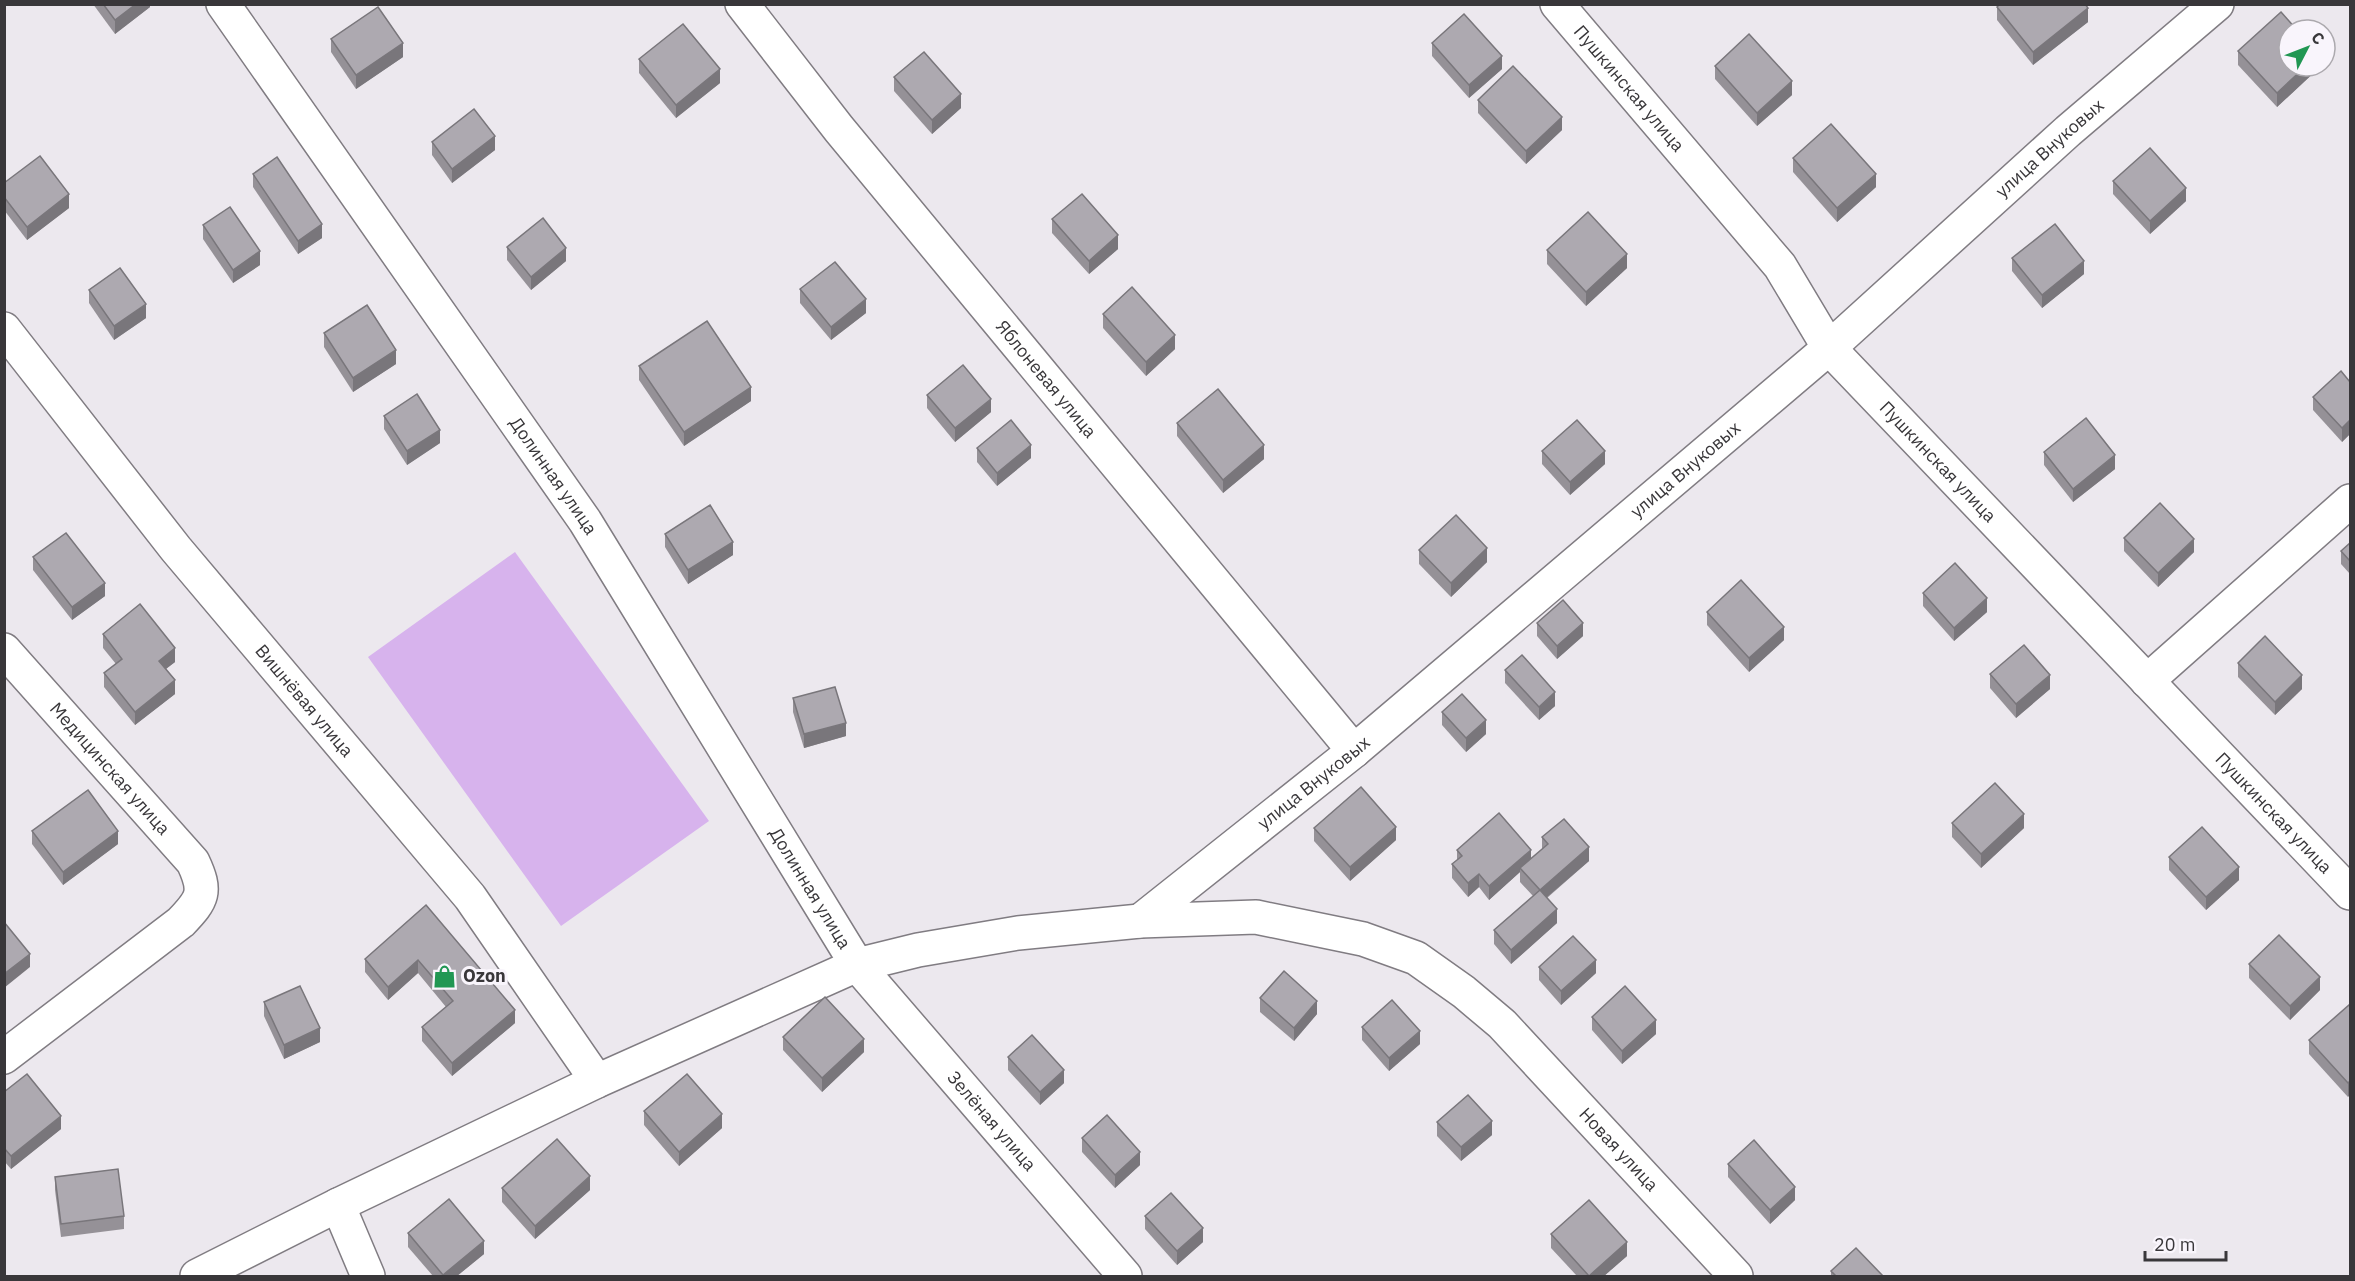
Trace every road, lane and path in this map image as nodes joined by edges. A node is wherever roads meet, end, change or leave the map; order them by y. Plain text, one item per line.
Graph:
1 (223, 4) edge
2 (742, 4) edge
3 (1557, 4) edge
4 (2217, 4) edge
5 (4, 329) edge
6 (1829, 348) junction
7 (2350, 501) edge
8 (4, 650) edge
9 (2147, 681) junction
10 (1354, 751) junction
11 (2350, 893) edge
12 (1140, 921) junction
13 (857, 965) junction
14 (4, 1057) edge
15 (597, 1080) junction
16 (338, 1205) junction
17 (197, 1276) edge
18 (368, 1276) edge
19 (1125, 1276) edge
20 (1736, 1276) edge

1 - 13 street, Долинная улица
2 - 10 street, Яблоневая улица
3 - 6 street, Пушкинская улица
4 - 6 street, улица Внуковых
5 - 15 street, Вишнёвая улица
6 - 9 street, Пушкинская улица
6 - 10 street, улица Внуковых
7 - 9 street
8 - 14 street, Медицинская улица
9 - 11 street, Пушкинская улица
10 - 12 street, улица Внуковых
12 - 13 street, Новая улица
12 - 20 street, Новая улица
13 - 15 street, Новая улица
13 - 19 street, Зелёная улица
15 - 16 street, Новая улица
16 - 17 street, Новая улица
16 - 18 street

